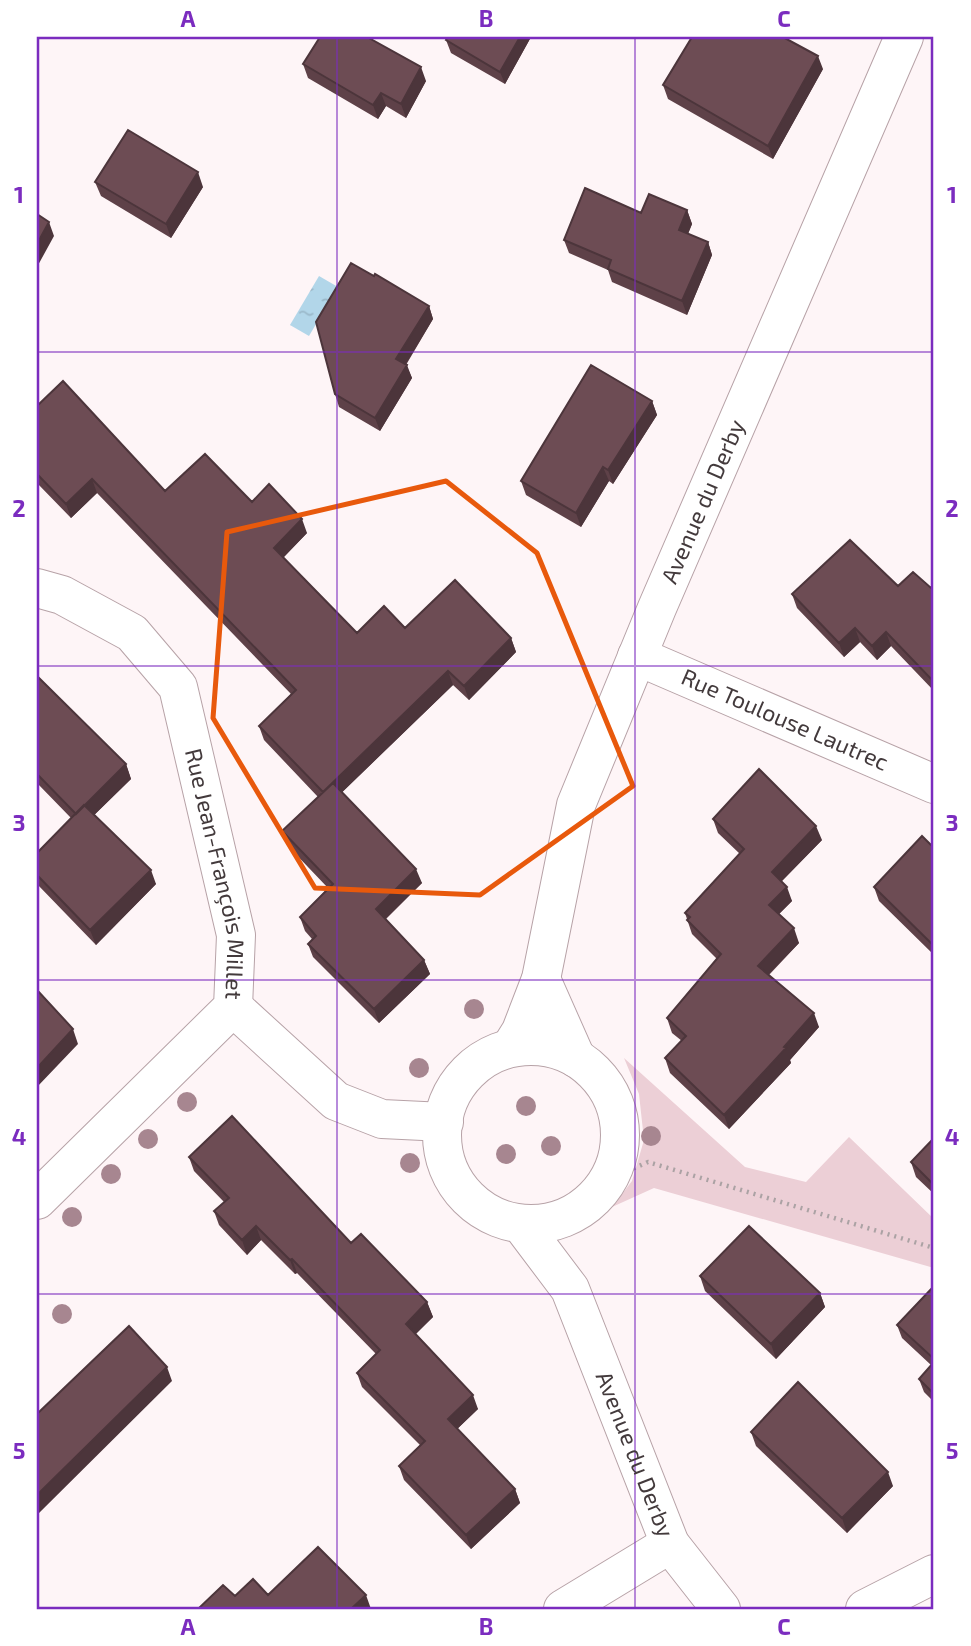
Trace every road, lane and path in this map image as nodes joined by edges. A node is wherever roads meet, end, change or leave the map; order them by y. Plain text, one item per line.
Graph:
1 (904, 37) edge
2 (37, 588) edge
3 (637, 656) junction
4 (934, 784) edge
5 (541, 979) junction
6 (233, 1007) junction
7 (511, 1047) junction
8 (576, 1058) junction
9 (444, 1122) junction
10 (608, 1180) junction
11 (37, 1200) edge
12 (575, 1213) junction
13 (521, 1224) junction
14 (934, 1248) edge
15 (570, 1289) junction
16 (670, 1544) junction
17 (934, 1574) edge
18 (563, 1609) edge
19 (721, 1609) edge
20 (865, 1609) edge

1 - 3 street, Avenue du Derby
2 - 6 street, Rue Jean-François Millet
3 - 4 street, Rue Toulouse Lautrec
3 - 5 street, Avenue du Derby
5 - 7 street, Avenue du Derby
5 - 8 street
6 - 9 street
6 - 11 street, Rue Jean-François Millet
7 - 8 street
7 - 9 street
8 - 10 street
9 - 13 street
10 - 12 street
10 - 14 path
12 - 13 street
12 - 15 street, Avenue du Derby
13 - 15 street, Avenue du Derby
15 - 16 street, Avenue du Derby
16 - 18 street
16 - 19 street, Avenue du Derby
17 - 20 street

